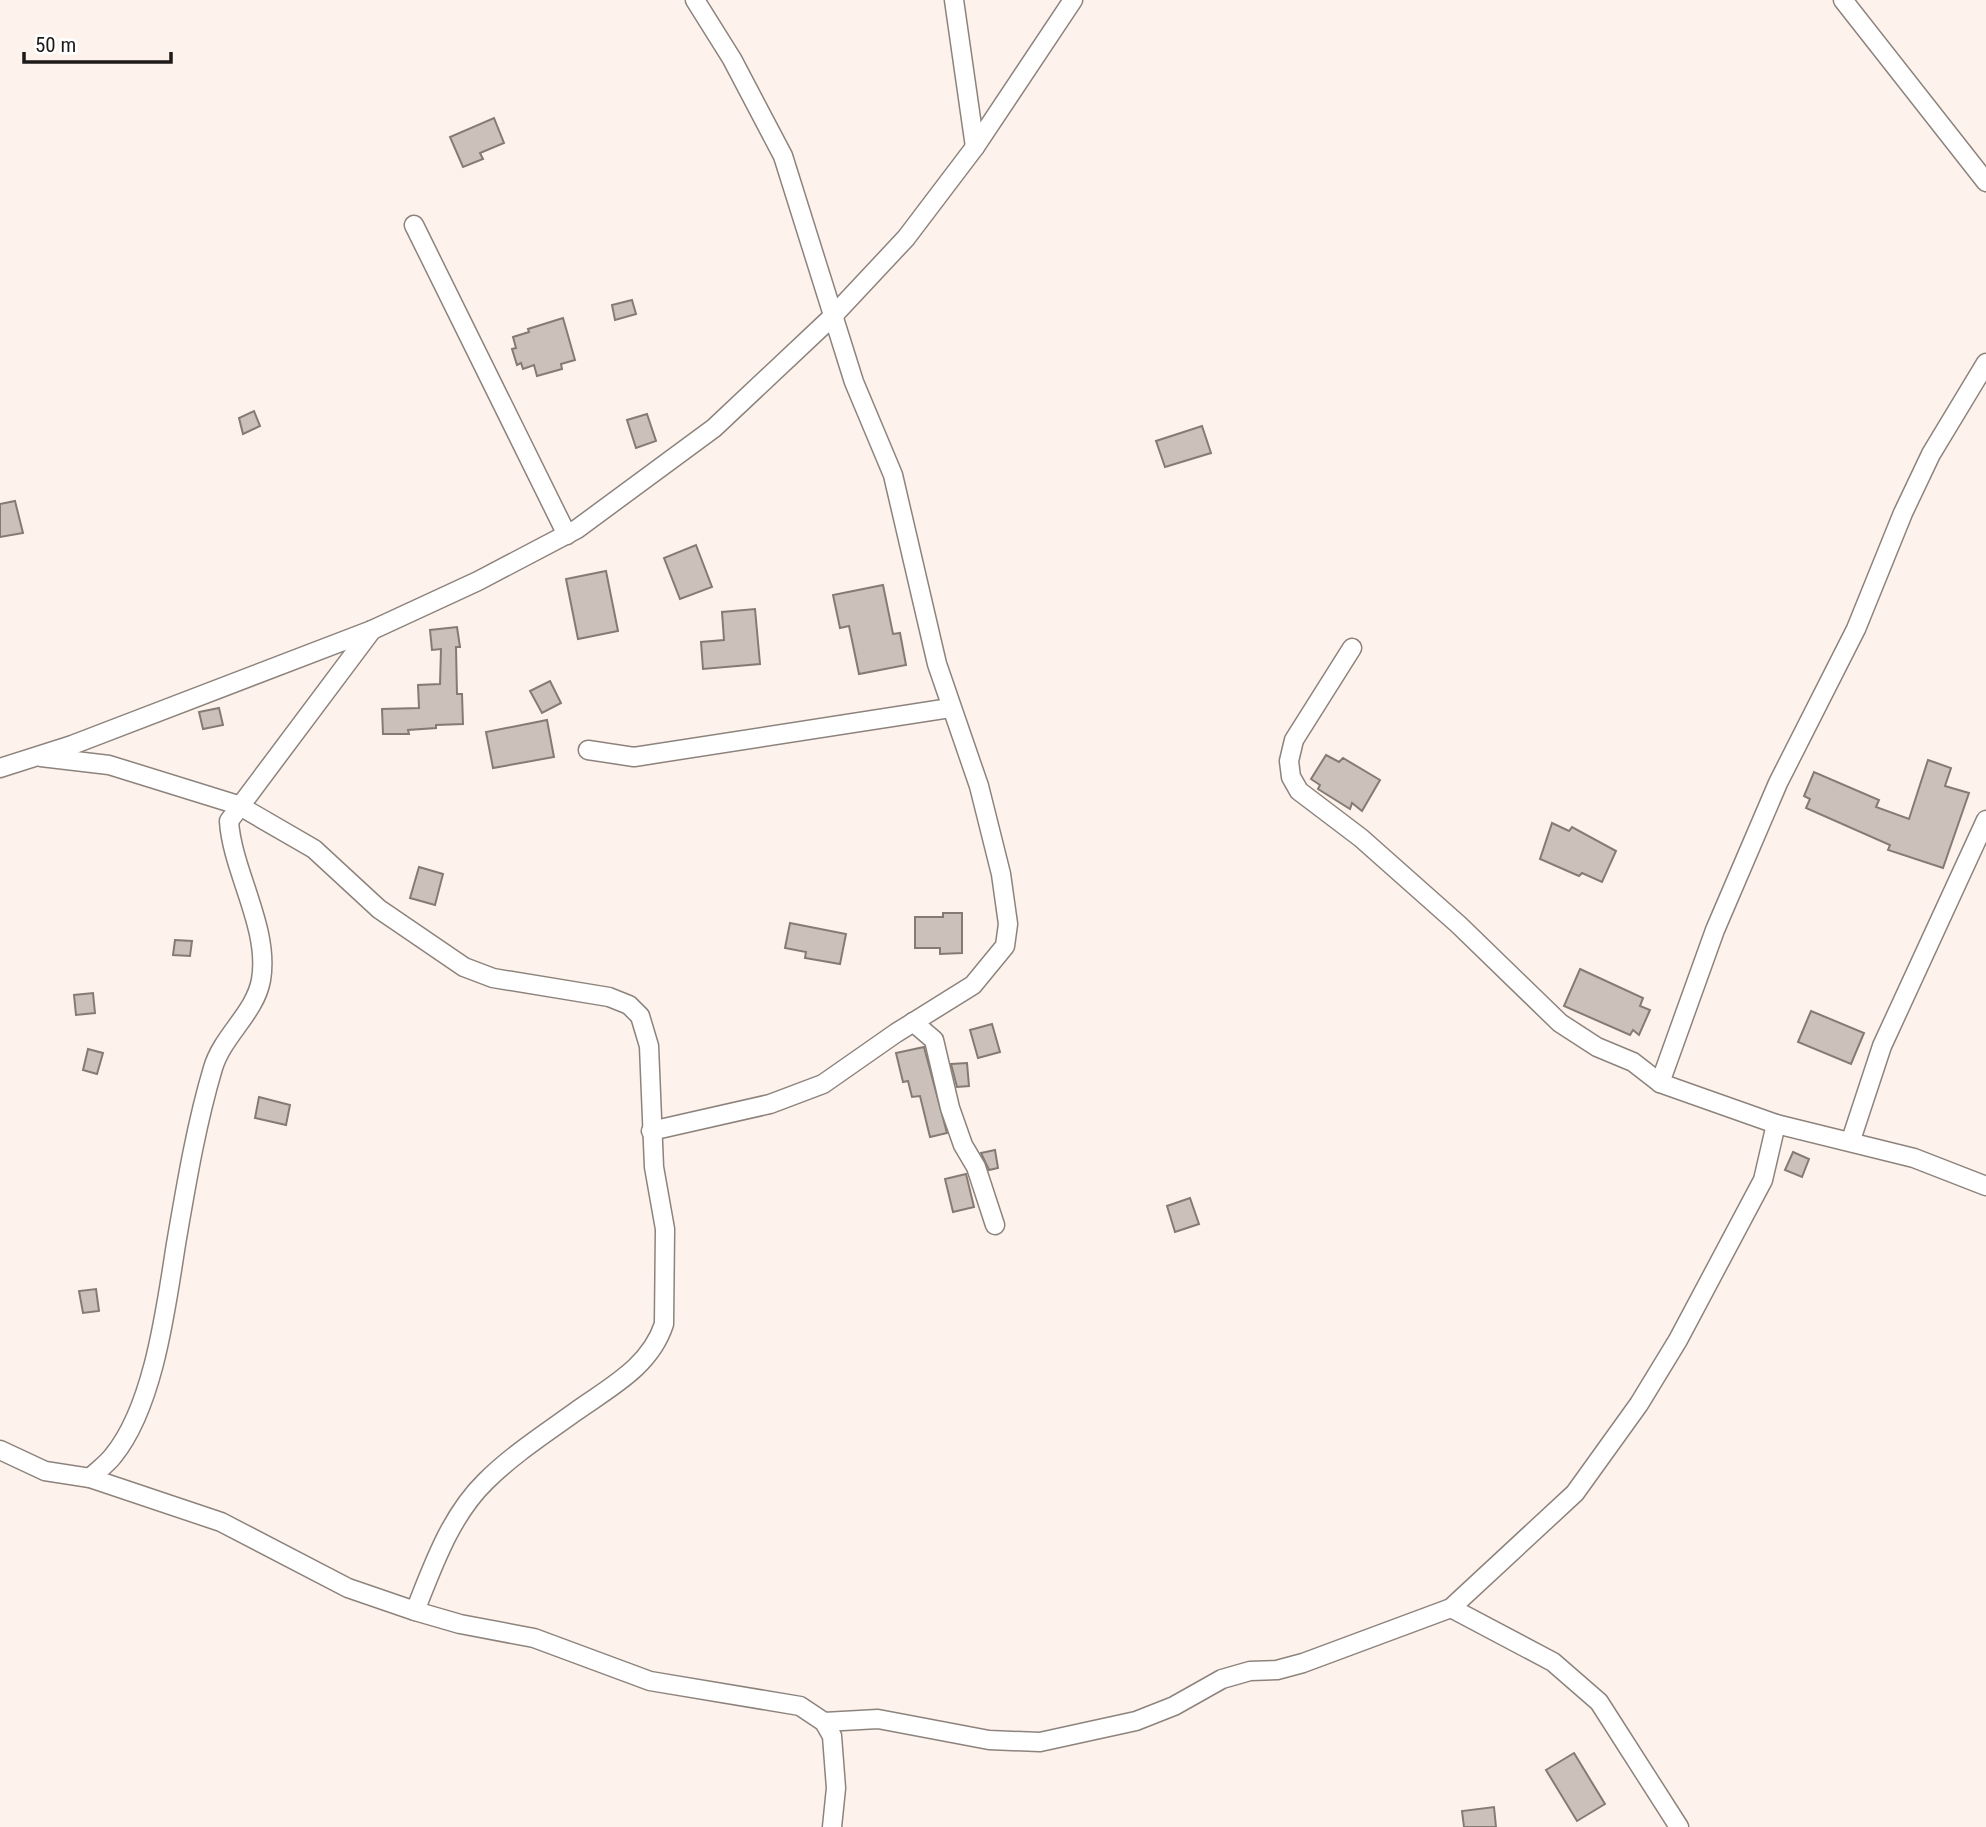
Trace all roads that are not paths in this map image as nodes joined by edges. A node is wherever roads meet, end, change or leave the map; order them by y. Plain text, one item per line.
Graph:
1 (695, 0) edge
2 (954, 0) edge
3 (1073, 0) edge
4 (1843, 0) edge
5 (975, 147) junction
6 (1986, 182) edge
7 (414, 225) dead end
8 (832, 317) junction
9 (1986, 363) edge
10 (567, 535) junction
11 (372, 630) junction
12 (1352, 648) dead end
13 (950, 708) junction
14 (588, 750) dead end
15 (41, 757) junction
16 (0, 768) edge
17 (238, 805) junction
18 (1986, 820) edge
19 (913, 1022) junction
20 (1660, 1083) junction
21 (1776, 1124) junction
22 (651, 1131) junction
23 (1851, 1140) junction
24 (1986, 1186) edge
25 (995, 1225) dead end
26 (0, 1450) edge
27 (90, 1478) junction
28 (1451, 1608) junction
29 (415, 1611) junction
30 (824, 1722) junction
31 (832, 1827) edge
32 (1679, 1827) edge

1 - 8 street
2 - 5 street
3 - 5 street
4 - 6 street
5 - 8 street
7 - 10 street
8 - 10 street
8 - 13 street
9 - 20 street
10 - 11 street
11 - 15 street
11 - 17 street
12 - 20 street
13 - 14 street
13 - 19 street
15 - 16 street
15 - 17 street
17 - 22 street
17 - 27 street
18 - 23 street
19 - 22 street
19 - 25 street
20 - 21 street
21 - 23 street
21 - 28 street
22 - 29 street
23 - 24 street
26 - 27 street
27 - 29 street
28 - 30 street
28 - 32 street
29 - 30 street
30 - 31 street

